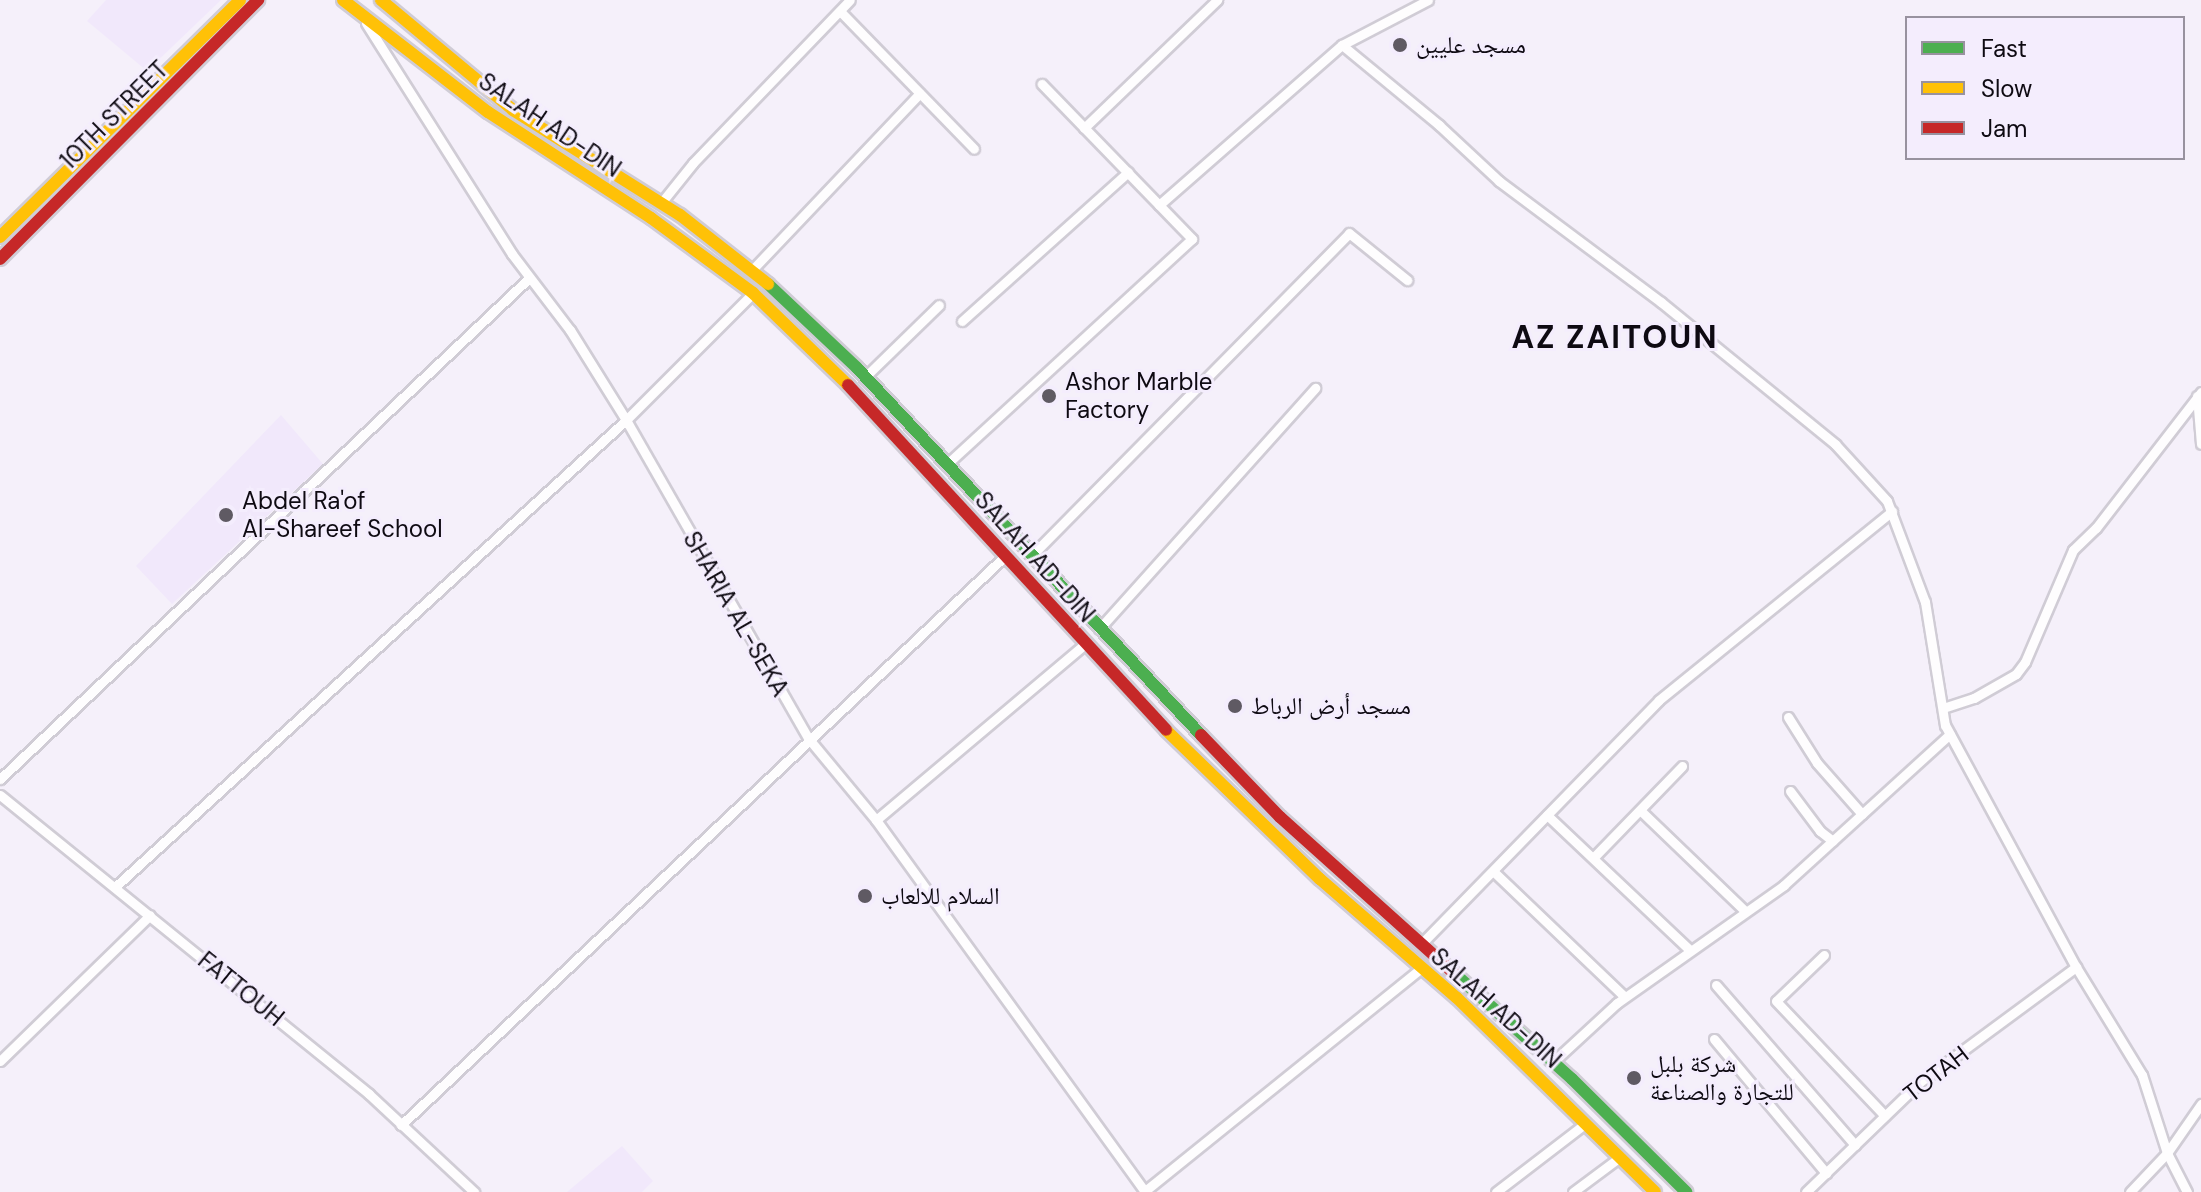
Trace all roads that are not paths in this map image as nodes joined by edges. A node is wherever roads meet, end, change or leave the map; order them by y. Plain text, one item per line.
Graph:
1 (240, 0) edge
2 (258, 0) edge
3 (343, 0) edge
4 (381, 0) edge
5 (850, 0) edge
6 (1217, 0) edge
7 (1428, 0) edge
8 (840, 11) junction
9 (360, 13) junction
10 (1342, 45) junction
11 (1042, 84) dead end
12 (920, 93) junction
13 (1084, 128) junction
14 (974, 149) dead end
15 (1128, 172) junction
16 (661, 203) junction
17 (1159, 205) junction
18 (0, 237) edge
19 (0, 259) edge
20 (751, 271) junction
21 (529, 278) junction
22 (1407, 280) dead end
23 (753, 293) junction
24 (939, 305) dead end
25 (962, 321) dead end
26 (865, 377) junction
27 (1315, 388) dead end
28 (2199, 394) edge
29 (626, 420) junction
30 (2201, 444) edge
31 (946, 465) junction
32 (1892, 511) junction
33 (1005, 556) junction
34 (1031, 556) junction
35 (1099, 629) junction
36 (1084, 645) junction
37 (1943, 708) junction
38 (1788, 717) dead end
39 (1950, 734) junction
40 (809, 739) junction
41 (1682, 766) dead end
42 (0, 779) edge
43 (1790, 791) dead end
44 (0, 795) edge
45 (1641, 811) junction
46 (1862, 814) junction
47 (1547, 815) junction
48 (876, 820) junction
49 (1833, 841) junction
50 (1593, 858) junction
51 (1493, 871) junction
52 (115, 887) junction
53 (1745, 911) junction
54 (150, 915) junction
55 (1422, 943) junction
56 (1690, 950) junction
57 (1824, 955) dead end
58 (2076, 967) junction
59 (1421, 968) junction
60 (1716, 985) dead end
61 (1625, 997) junction
62 (1714, 1039) dead end
63 (0, 1061) edge
64 (1553, 1062) junction
65 (2201, 1104) edge
66 (1885, 1116) junction
67 (1586, 1123) junction
68 (401, 1125) junction
69 (1855, 1145) junction
70 (2167, 1153) junction
71 (1620, 1157) junction
72 (1826, 1173) junction
73 (474, 1192) edge
74 (1145, 1192) edge
75 (1496, 1192) edge
76 (1573, 1192) edge
77 (1655, 1192) edge
78 (1686, 1192) edge
79 (1806, 1192) edge
80 (2130, 1192) edge
81 (2187, 1192) edge

1 - 18 main road, 10TH STREET
2 - 19 main road, 10TH STREET
3 - 9 main road, SALAH AD-DIN
4 - 16 main road, SALAH AD-DIN
5 - 8 street
6 - 13 street
7 - 10 street
8 - 12 street
8 - 16 street
9 - 21 street, SHARIA AL-SEKA
9 - 23 main road, SALAH AD-DIN
10 - 17 street
10 - 32 street
11 - 13 street
12 - 14 street
12 - 20 street
13 - 15 street
15 - 17 street
15 - 25 street
16 - 20 main road, SALAH AD-DIN
17 - 31 street
20 - 26 main road, SALAH AD-DIN
21 - 29 street, SHARIA AL-SEKA
21 - 42 street
22 - 34 street
23 - 29 street
23 - 33 main road, SALAH AD-DIN
24 - 26 street
26 - 31 main road, SALAH AD-DIN
27 - 35 street
28 - 30 street
28 - 37 street
29 - 40 street, SHARIA AL-SEKA
29 - 52 street
31 - 34 main road, SALAH AD-DIN
32 - 37 street
32 - 47 street
33 - 36 main road, SALAH AD-DIN
33 - 40 street
34 - 35 main road, SALAH AD-DIN
35 - 55 main road, SALAH AD-DIN
36 - 48 street
36 - 59 main road, SALAH AD-DIN
37 - 39 street
38 - 46 street
39 - 46 street
39 - 58 street
40 - 48 street, SHARIA AL-SEKA
40 - 68 street
41 - 45 street
43 - 49 street
44 - 52 street, FATTOUH
45 - 50 street
45 - 53 street
46 - 49 street
47 - 50 street
47 - 51 street
48 - 74 street, SHARIA AL-SEKA
49 - 53 street
50 - 56 street
51 - 55 street
51 - 61 street
52 - 54 street, FATTOUH
53 - 56 street
54 - 63 street
54 - 68 street, FATTOUH
55 - 64 main road, SALAH AD-DIN
56 - 61 street
57 - 66 street
58 - 66 street, TOTAH
58 - 70 street
59 - 67 main road, SALAH AD-DIN
59 - 74 street
60 - 69 street
61 - 64 street
62 - 72 street
64 - 78 main road, SALAH AD-DIN
65 - 70 street
66 - 69 street, TOTAH
67 - 71 main road, SALAH AD-DIN
67 - 75 street
68 - 73 street, FATTOUH
69 - 72 street, TOTAH
70 - 80 street
70 - 81 street
71 - 76 street
71 - 77 main road, SALAH AD-DIN
72 - 79 street, TOTAH

